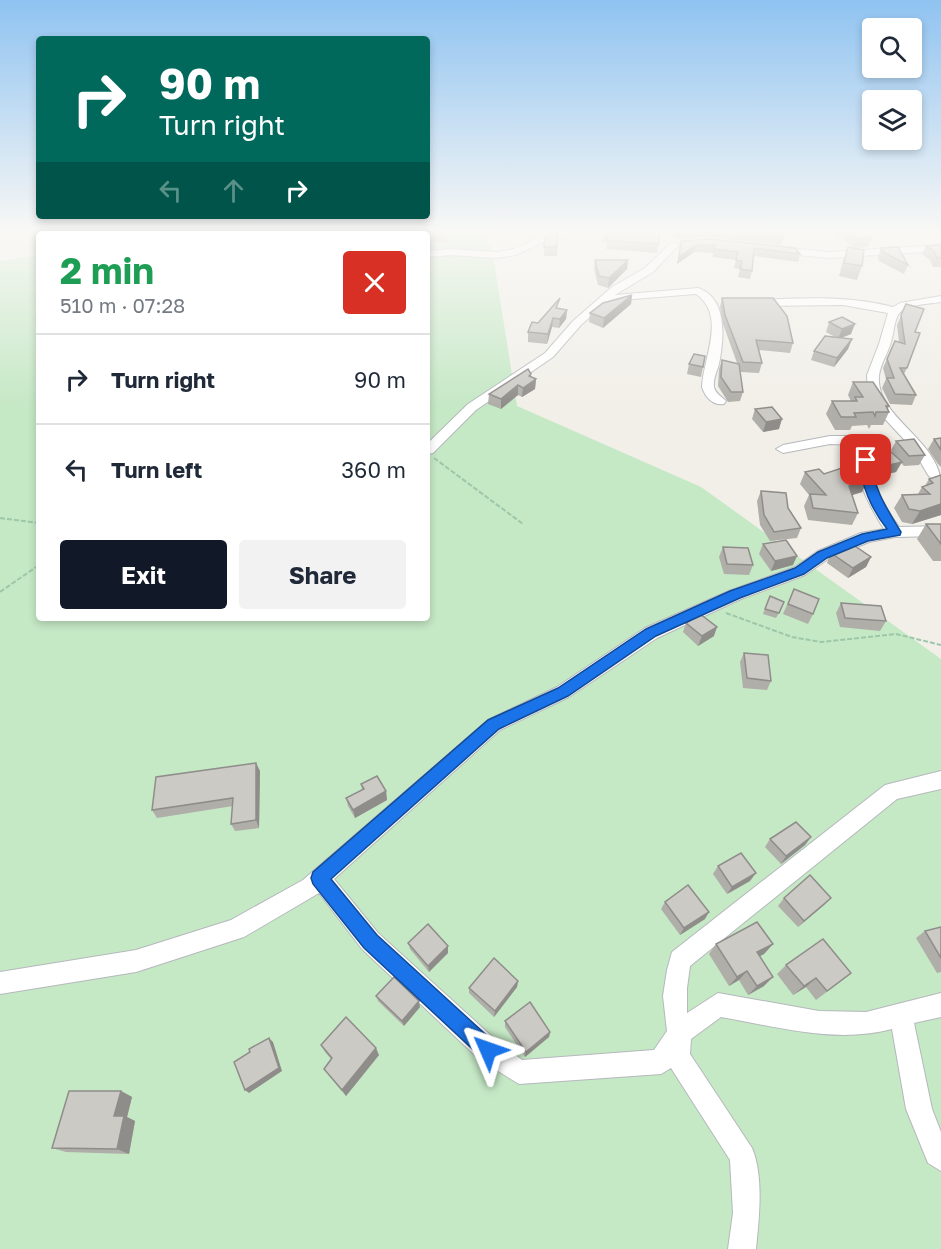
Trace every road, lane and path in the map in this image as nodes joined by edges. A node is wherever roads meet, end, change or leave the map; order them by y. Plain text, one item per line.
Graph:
1 (616, 289) edge
2 (605, 299) junction
3 (941, 299) edge
4 (740, 303) edge
5 (894, 311) junction
6 (720, 401) dead end
7 (783, 449) dead end
8 (430, 450) edge
9 (430, 454) edge
10 (941, 480) edge
11 (0, 518) edge
12 (36, 523) edge
13 (523, 524) dead end
14 (941, 531) edge
15 (895, 532) junction
16 (36, 568) edge
17 (0, 592) edge
18 (710, 606) junction
19 (941, 645) edge
20 (941, 780) edge
21 (320, 878) junction
22 (0, 983) edge
23 (941, 1005) edge
24 (901, 1015) junction
25 (679, 1033) junction
26 (941, 1158) edge
27 (742, 1249) edge

1 - 2 street
2 - 6 street
2 - 8 street
3 - 5 street
4 - 5 street
5 - 10 street
7 - 15 street
9 - 13 path
11 - 12 path
14 - 15 street
15 - 18 street
16 - 17 path
18 - 19 path
18 - 21 street
20 - 25 street
21 - 22 street
21 - 25 street
23 - 24 street
24 - 25 street
24 - 26 street
25 - 27 street

